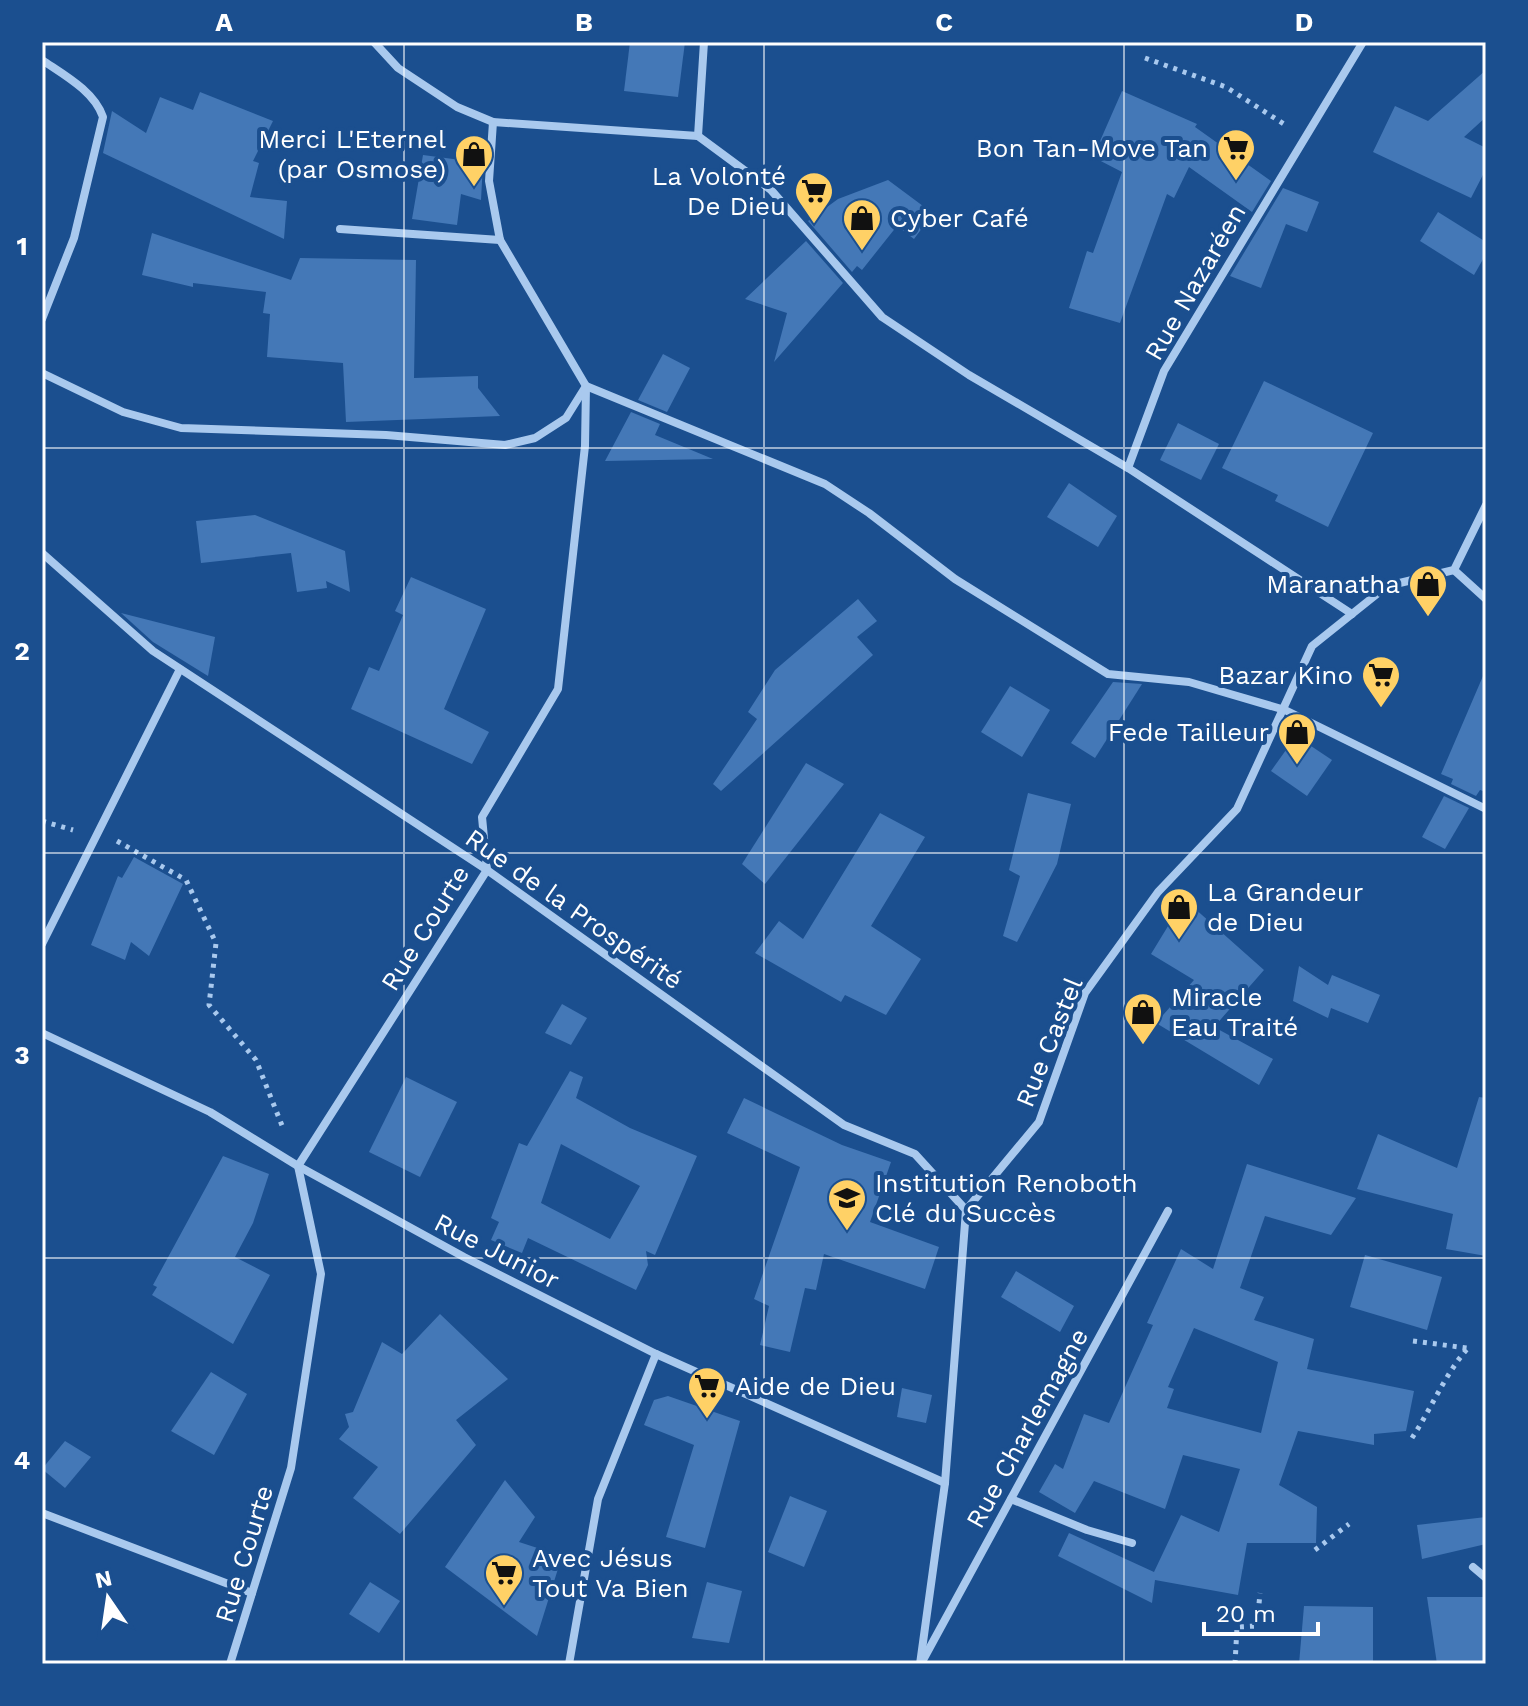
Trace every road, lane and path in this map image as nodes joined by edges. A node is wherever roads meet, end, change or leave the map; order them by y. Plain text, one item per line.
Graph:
1 (374, 42) edge
2 (704, 42) edge
3 (1363, 42) edge
4 (1145, 58) dead end
5 (42, 60) edge
6 (493, 122) junction
7 (698, 136) junction
8 (1304, 138) junction
9 (340, 229) dead end
10 (500, 240) junction
11 (42, 319) edge
12 (42, 373) edge
13 (586, 386) junction
14 (1128, 468) junction
15 (1486, 505) edge
16 (42, 553) edge
17 (1454, 570) junction
18 (1486, 599) edge
19 (1352, 614) junction
20 (180, 669) junction
21 (1285, 710) junction
22 (1486, 809) edge
23 (42, 821) edge
24 (96, 837) junction
25 (487, 870) junction
26 (42, 944) edge
27 (42, 1033) edge
28 (298, 1166) junction
29 (966, 1210) junction
30 (1168, 1211) dead end
31 (1413, 1341) dead end
32 (656, 1354) junction
33 (1412, 1438) dead end
34 (945, 1483) junction
35 (1011, 1499) junction
36 (42, 1513) edge
37 (1349, 1524) dead end
38 (1132, 1543) dead end
39 (1315, 1550) dead end
40 (1473, 1567) dead end
41 (1486, 1578) edge
42 (252, 1593) junction
43 (1260, 1593) dead end
44 (230, 1664) edge
45 (569, 1664) edge
46 (920, 1664) edge
47 (1235, 1664) edge

1 - 6 street
2 - 7 street
3 - 8 street, Rue Nazaréen
4 - 8 path
5 - 11 street
6 - 7 street
6 - 10 street
7 - 14 street
8 - 14 street, Rue Nazaréen
9 - 10 street
10 - 13 street
12 - 13 street
13 - 21 street
13 - 25 street, Rue Courte
14 - 19 street
15 - 17 street
16 - 20 street, Rue de la Prospérité
17 - 18 street
17 - 19 street, Rue Castel
19 - 21 street, Rue Castel
20 - 24 street
20 - 25 street, Rue de la Prospérité
21 - 22 street
21 - 29 street, Rue Castel
23 - 24 path
24 - 26 street
24 - 28 path
25 - 28 street, Rue Courte
25 - 29 street, Rue de la Prospérité
27 - 28 street, Rue Junior
28 - 32 street, Rue Junior
28 - 42 street, Rue Courte
29 - 34 street
30 - 35 street, Rue Charlemagne
31 - 33 path
32 - 34 street, Rue Junior
32 - 45 street
34 - 46 street
35 - 38 street
35 - 46 street, Rue Charlemagne
36 - 42 street
37 - 39 path
40 - 41 street
42 - 44 street, Rue Courte
43 - 47 path

